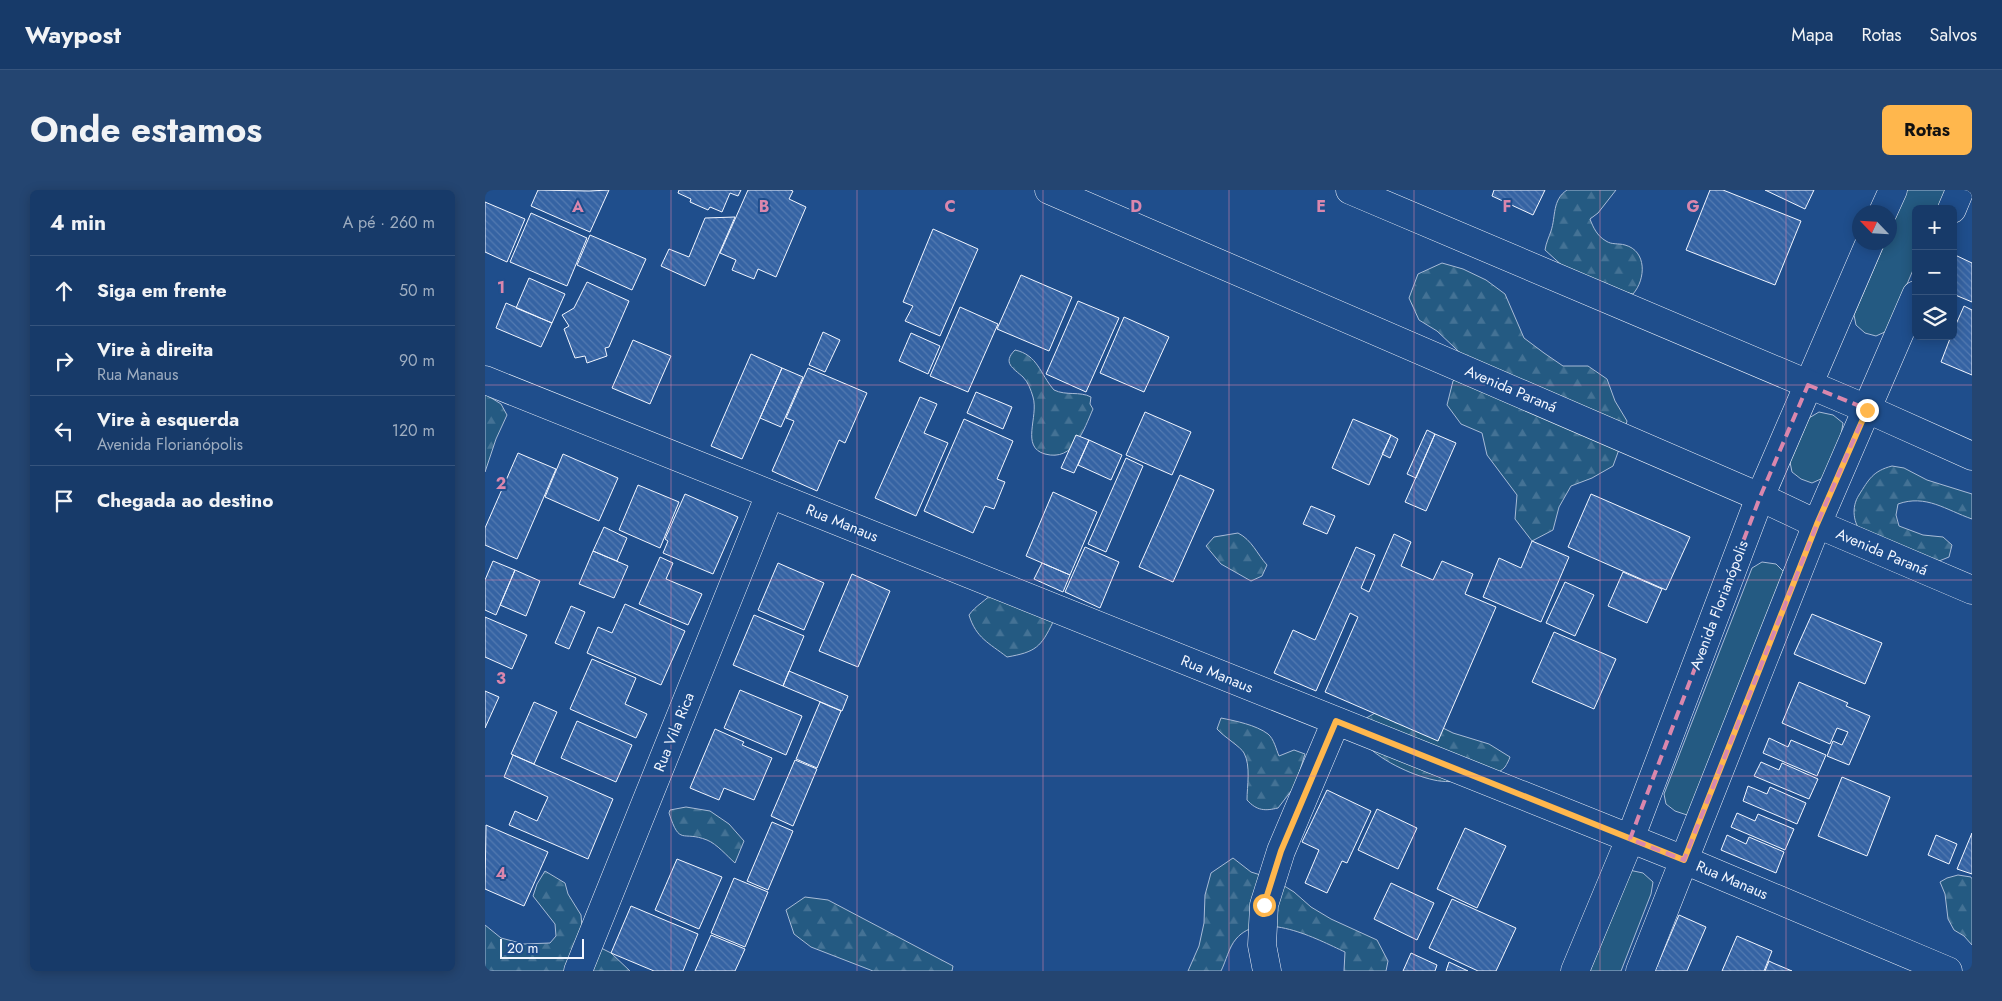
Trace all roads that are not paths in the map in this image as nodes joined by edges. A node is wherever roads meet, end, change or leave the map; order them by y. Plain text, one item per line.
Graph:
1 (1049, 190) edge
2 (1349, 190) edge
3 (1893, 190) edge
4 (1960, 190) edge
5 (1886, 205) edge
6 (1954, 205) edge
7 (1867, 250) edge
8 (1912, 304) edge
9 (486, 382) edge
10 (1808, 385) junction
11 (1867, 410) junction
12 (1972, 456) edge
13 (770, 494) junction
14 (1760, 497) junction
15 (1817, 524) junction
16 (1972, 590) edge
17 (1336, 721) junction
18 (1630, 839) junction
19 (1684, 860) junction
20 (578, 971) edge
21 (1267, 971) edge
22 (1575, 971) edge
23 (1640, 971) edge
24 (1948, 971) edge

1 - 14 street, Avenida Paraná
2 - 10 street
3 - 5 street
4 - 6 street
7 - 10 street, Avenida Florianópolis
8 - 11 street
9 - 13 street, Rua Manaus
10 - 11 street
10 - 14 street, Avenida Florianópolis
11 - 12 street
11 - 15 street
13 - 17 street, Rua Manaus
13 - 20 street, Rua Vila Rica
14 - 15 street, Avenida Paraná
14 - 18 street, Avenida Florianópolis
15 - 16 street, Avenida Paraná
15 - 19 street
17 - 18 street, Rua Manaus
17 - 21 street
18 - 19 street, Rua Manaus
18 - 22 street, Avenida Florianópolis
19 - 23 street
19 - 24 street, Rua Manaus

